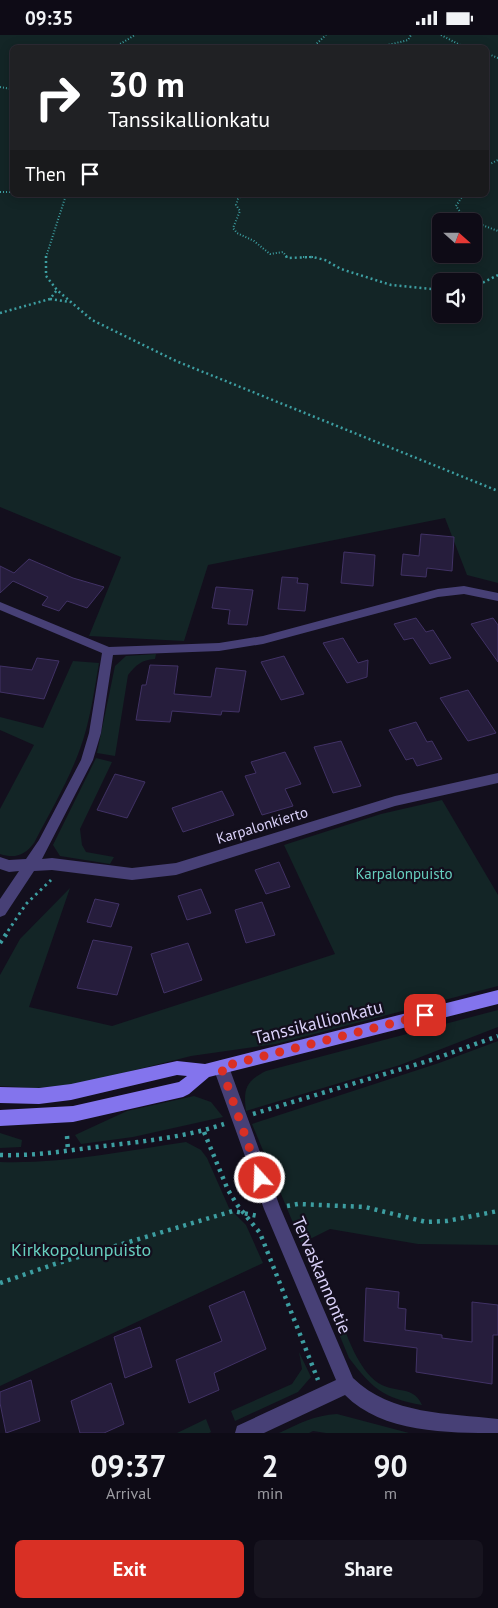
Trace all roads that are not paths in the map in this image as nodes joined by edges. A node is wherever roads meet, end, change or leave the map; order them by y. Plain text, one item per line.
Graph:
1 (498, 597) edge
2 (0, 605) edge
3 (108, 651) junction
4 (498, 778) edge
5 (0, 863) edge
6 (32, 864) junction
7 (0, 911) edge
8 (498, 997) edge
9 (213, 1069) junction
10 (0, 1095) edge
11 (0, 1118) edge
12 (346, 1384) junction
13 (498, 1428) edge
14 (244, 1433) edge

1 - 3 street
2 - 3 street
3 - 6 street
4 - 6 street, Karpalonkierto
5 - 6 street, Karpalonkierto
6 - 7 street
8 - 9 street, Tanssikallionkatu
9 - 10 street, Tanssikallionkatu
9 - 11 street, Tanssikallionkatu
9 - 12 street, Tervaskannontie
12 - 13 street
12 - 14 street

